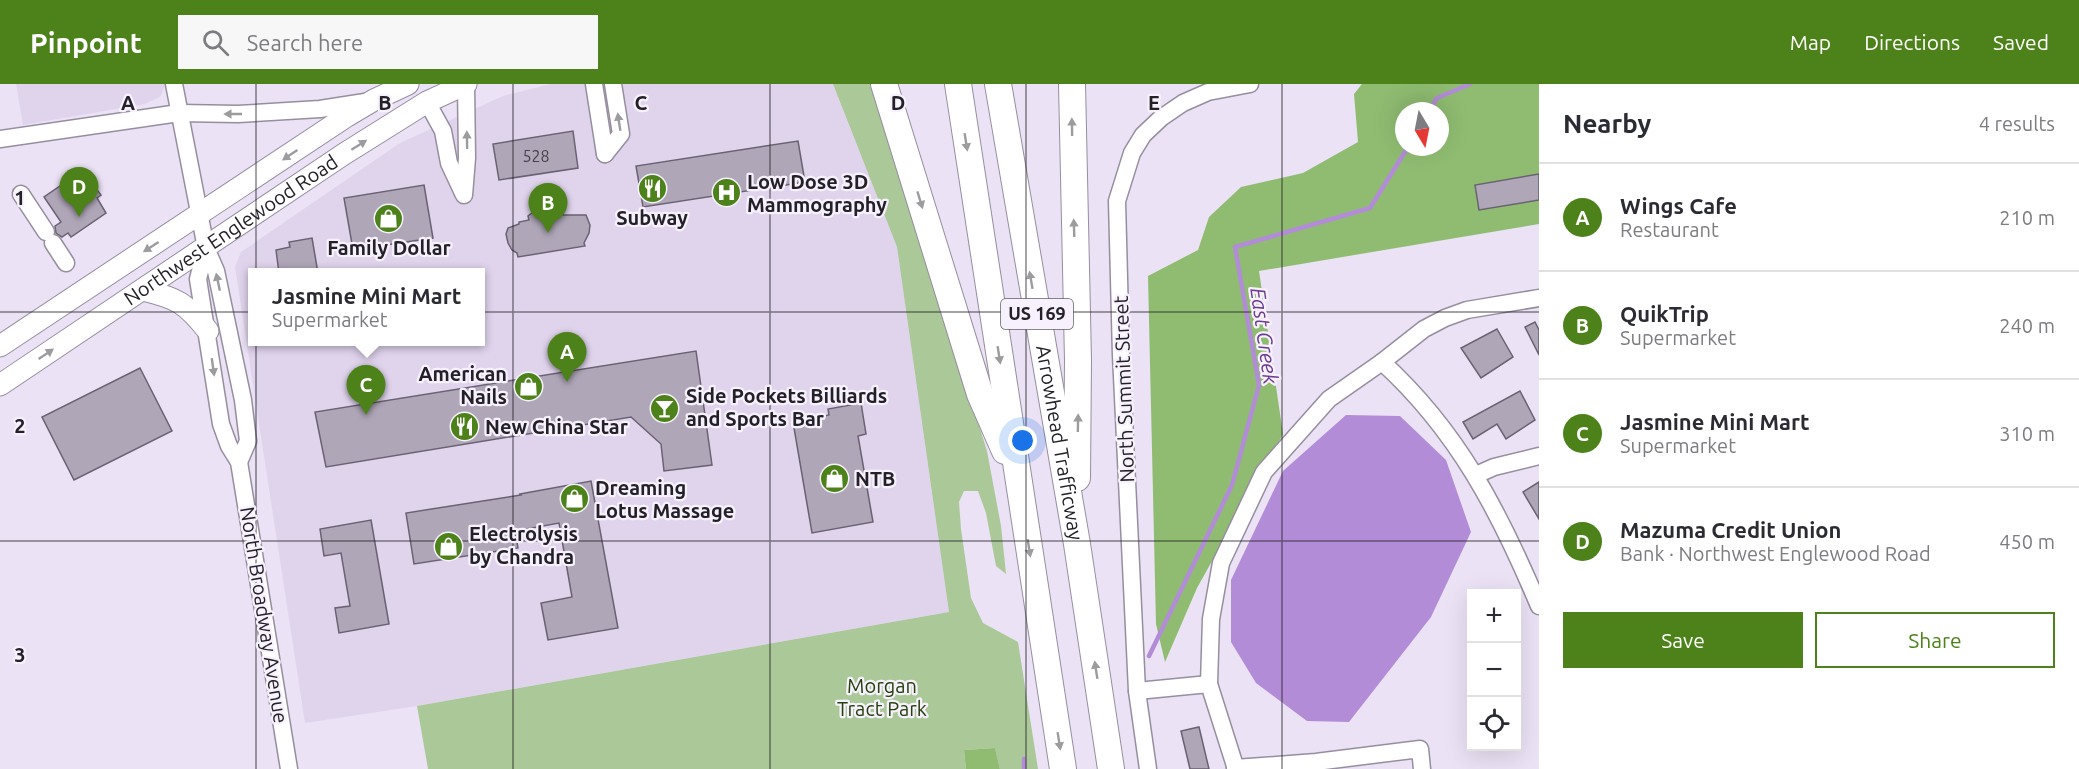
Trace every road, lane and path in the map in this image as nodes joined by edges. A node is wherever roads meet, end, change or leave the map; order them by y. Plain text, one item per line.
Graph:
1 (174, 84) edge
2 (408, 84) edge
3 (466, 84) edge
4 (594, 84) edge
5 (613, 84) edge
6 (884, 84) edge
7 (958, 84) edge
8 (998, 84) edge
9 (1071, 84) edge
10 (1250, 84) edge
11 (374, 100) junction
12 (427, 102) junction
13 (179, 113) junction
14 (0, 140) edge
15 (21, 194) dead end
16 (200, 215) junction
17 (206, 248) junction
18 (66, 263) dead end
19 (143, 290) junction
20 (1539, 298) edge
21 (208, 331) junction
22 (0, 346) edge
23 (1382, 362) junction
24 (0, 385) edge
25 (1539, 456) edge
26 (239, 462) junction
27 (1476, 475) junction
28 (1019, 484) junction
29 (1077, 544) junction
30 (1539, 604) edge
31 (1209, 684) junction
32 (1137, 691) junction
33 (1316, 765) edge
34 (289, 769) edge
35 (1063, 769) edge
36 (1111, 769) edge
37 (1148, 769) edge
38 (1235, 769) edge
39 (1422, 769) edge

1 - 13 street, North Broadway Avenue
2 - 11 main road, Northwest Englewood Road
3 - 12 main road, Northwest Englewood Road
12 -> 3 street
4 -> 5 street
6 -> 28 highway
7 -> 28 highway, US 169
29 -> 8 highway, Arrowhead Trafficway / US 169
29 -> 9 highway
10 - 32 street, North Summit Street
11 -> 13 street
11 -> 16 main road, Northwest Englewood Road
17 -> 12 main road, Northwest Englewood Road
13 - 14 street
13 - 16 street, North Broadway Avenue
15 - 18 street
16 - 17 street, North Broadway Avenue
16 -> 22 main road, Northwest Englewood Road
17 - 19 main road, Northwest Englewood Road
17 - 21 street, North Broadway Avenue
26 -> 17 street, North Broadway Avenue
19 - 21 main road
24 -> 19 main road, Northwest Englewood Road
20 - 23 street
21 -> 26 street, North Broadway Avenue
23 - 27 street
23 - 31 street
25 - 27 street
26 - 34 street, North Broadway Avenue
27 - 30 street
28 -> 35 highway, US 169
36 -> 29 highway, Arrowhead Trafficway / US 169
31 - 32 street
31 - 38 street
32 - 37 street, North Summit Street
33 - 38 street
33 - 39 street

